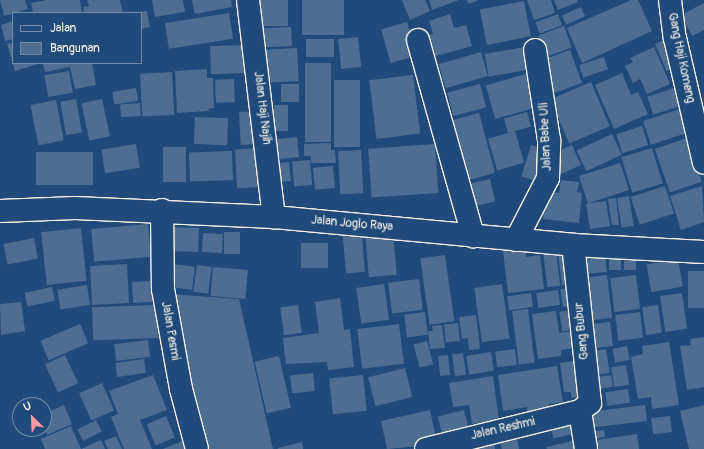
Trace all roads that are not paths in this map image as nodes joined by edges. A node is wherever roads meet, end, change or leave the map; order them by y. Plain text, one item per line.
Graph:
1 (248, 0) edge
2 (670, 0) edge
3 (418, 40) dead end
4 (535, 50) dead end
5 (704, 163) edge
6 (162, 210) junction
7 (0, 211) edge
8 (274, 217) junction
9 (473, 236) junction
10 (516, 240) junction
11 (573, 245) junction
12 (704, 252) edge
13 (580, 411) junction
14 (197, 449) edge
15 (429, 449) edge
16 (586, 449) edge

1 - 8 street, Jalan Haji Najih
2 - 5 street, Gang Haji Komeng
3 - 9 street
4 - 10 street, Jalan Babe Uli
6 - 7 street, Jalan Joglo Raya
6 - 8 street, Jalan Joglo Raya
6 - 14 street, Jalan Pesmi
8 - 9 street, Jalan Joglo Raya
9 - 10 street, Jalan Joglo Raya
10 - 11 street, Jalan Joglo Raya
11 - 12 street, Jalan Joglo Raya
11 - 13 street, Gang Bubur
13 - 15 street, Jalan Reshmi
13 - 16 street

